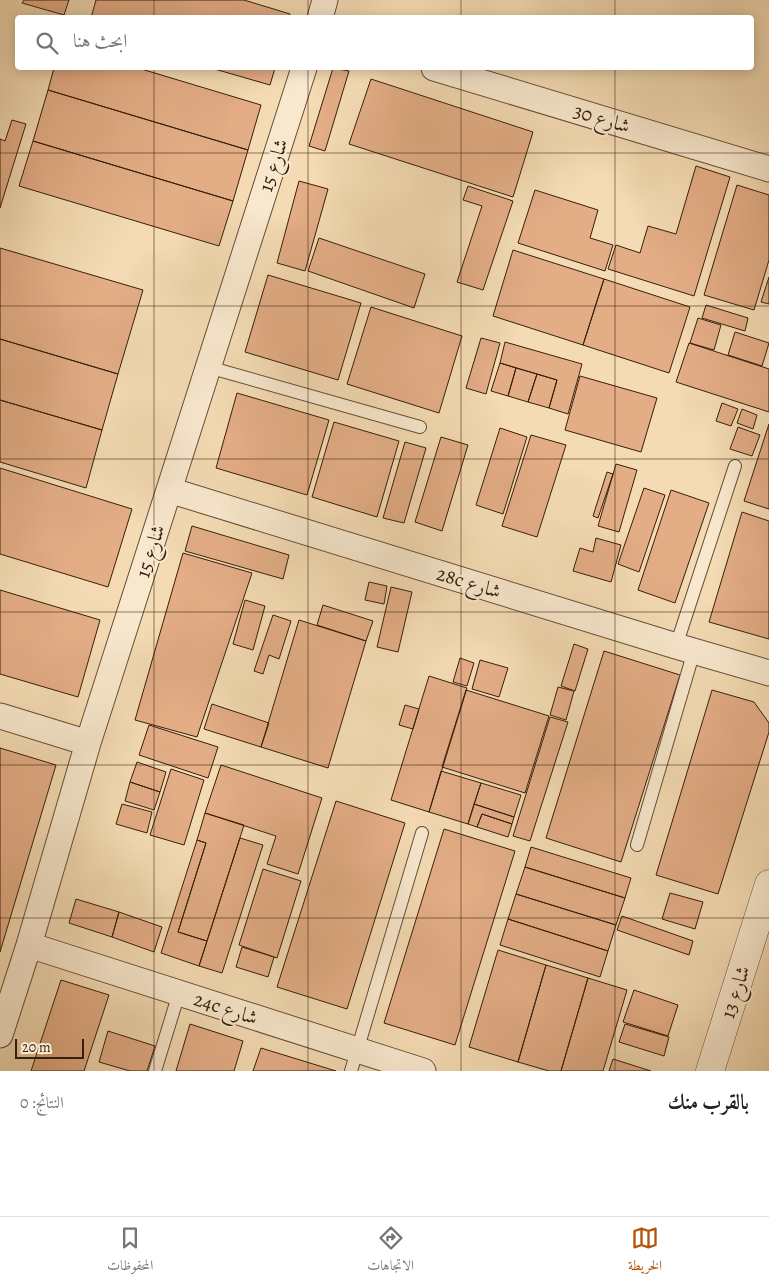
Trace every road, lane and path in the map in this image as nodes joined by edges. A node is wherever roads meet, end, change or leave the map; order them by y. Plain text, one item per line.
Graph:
1 (325, 0) edge
2 (321, 15) edge
3 (303, 70) edge
4 (441, 70) edge
5 (769, 169) edge
6 (208, 367) junction
7 (420, 427) dead end
8 (735, 466) dead end
9 (169, 490) junction
10 (685, 648) junction
11 (769, 673) edge
12 (0, 716) edge
13 (88, 743) junction
14 (422, 833) dead end
15 (637, 845) dead end
16 (769, 884) edge
17 (29, 945) junction
18 (179, 993) junction
19 (0, 1035) edge
20 (354, 1060) edge
21 (155, 1071) edge
22 (423, 1071) edge
23 (710, 1071) edge

1 - 2 street
3 - 6 street, شارع 15
4 - 5 street, شارع 30
6 - 7 lane
6 - 9 street, شارع 15
8 - 10 lane
9 - 10 street, 28c شارع
9 - 13 street, شارع 15
10 - 11 street, 28c شارع
10 - 15 lane
12 - 13 street
13 - 17 street, شارع 15
14 - 20 lane
16 - 23 street, شارع 13
17 - 18 street, 24c شارع
17 - 19 street, شارع 15
18 - 20 street, 24c شارع
18 - 21 lane
20 - 22 street, 24c شارع

